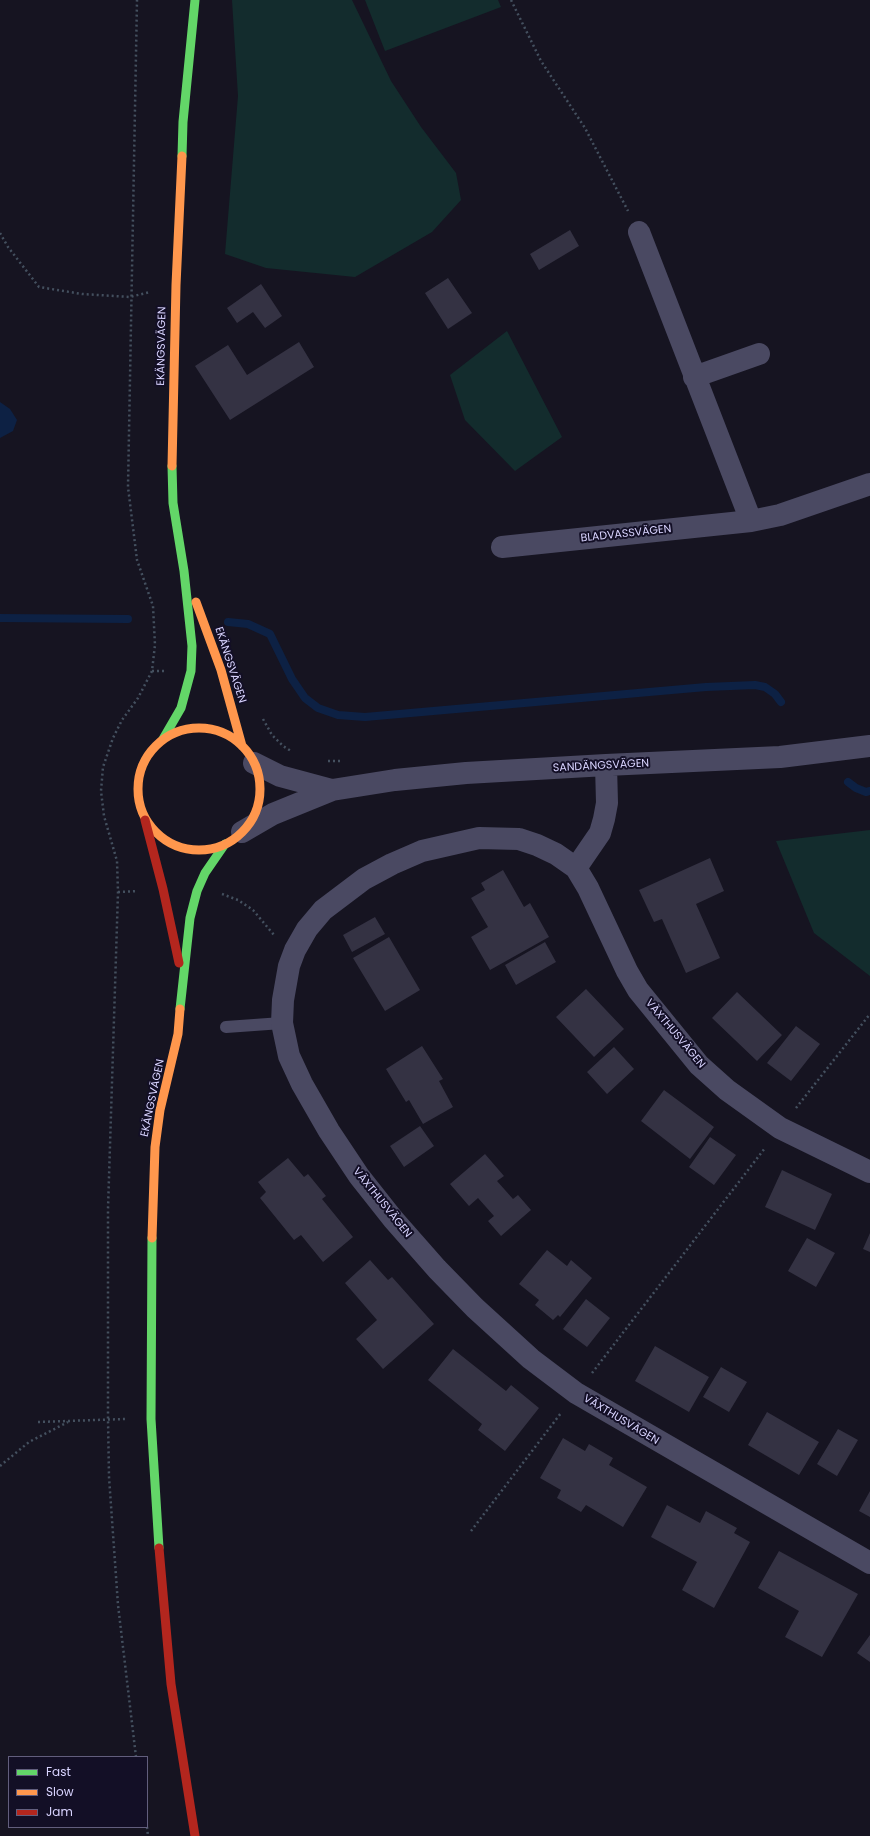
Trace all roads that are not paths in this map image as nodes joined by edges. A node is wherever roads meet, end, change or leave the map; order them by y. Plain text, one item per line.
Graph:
1 (195, 0) edge
2 (181, 46) dead end
3 (183, 122) junction
4 (639, 232) road end
5 (759, 354) dead end
6 (694, 377) junction
7 (870, 484) edge
8 (751, 521) junction
9 (502, 547) dead end
10 (184, 571) junction
11 (163, 739) junction
12 (870, 746) edge
13 (248, 754) junction
14 (606, 765) junction
15 (332, 790) junction
16 (143, 813) junction
17 (242, 832) junction
18 (225, 844) junction
19 (576, 868) junction
20 (182, 979) junction
21 (282, 1023) junction
22 (226, 1027) dead end
23 (870, 1172) edge
24 (870, 1563) edge
25 (196, 1836) edge

1 - 3 street, EKÄNGSVÄGEN
2 - 3 street, EKÄNGSVÄGEN
3 - 10 street, EKÄNGSVÄGEN
4 - 6 street
5 - 6 street
6 - 8 street
7 - 8 street, BLADVASSVÄGEN
8 - 9 street, BLADVASSVÄGEN
10 - 11 street, EKÄNGSVÄGEN
10 - 13 street, EKÄNGSVÄGEN
11 - 13 street
11 - 16 street
12 - 14 street, SANDÄNGSVÄGEN
13 - 15 street, SANDÄNGSVÄGEN
13 - 17 street
14 - 15 street, SANDÄNGSVÄGEN
14 - 19 street
15 - 17 street, SANDÄNGSVÄGEN
16 - 18 street
16 - 20 street, EKÄNGSVÄGEN
17 - 18 street
18 - 20 street, EKÄNGSVÄGEN
19 - 21 street, VÄXTHUSVÄGEN
19 - 23 street, VÄXTHUSVÄGEN
20 - 25 street, EKÄNGSVÄGEN
21 - 22 lane
21 - 24 street, VÄXTHUSVÄGEN

